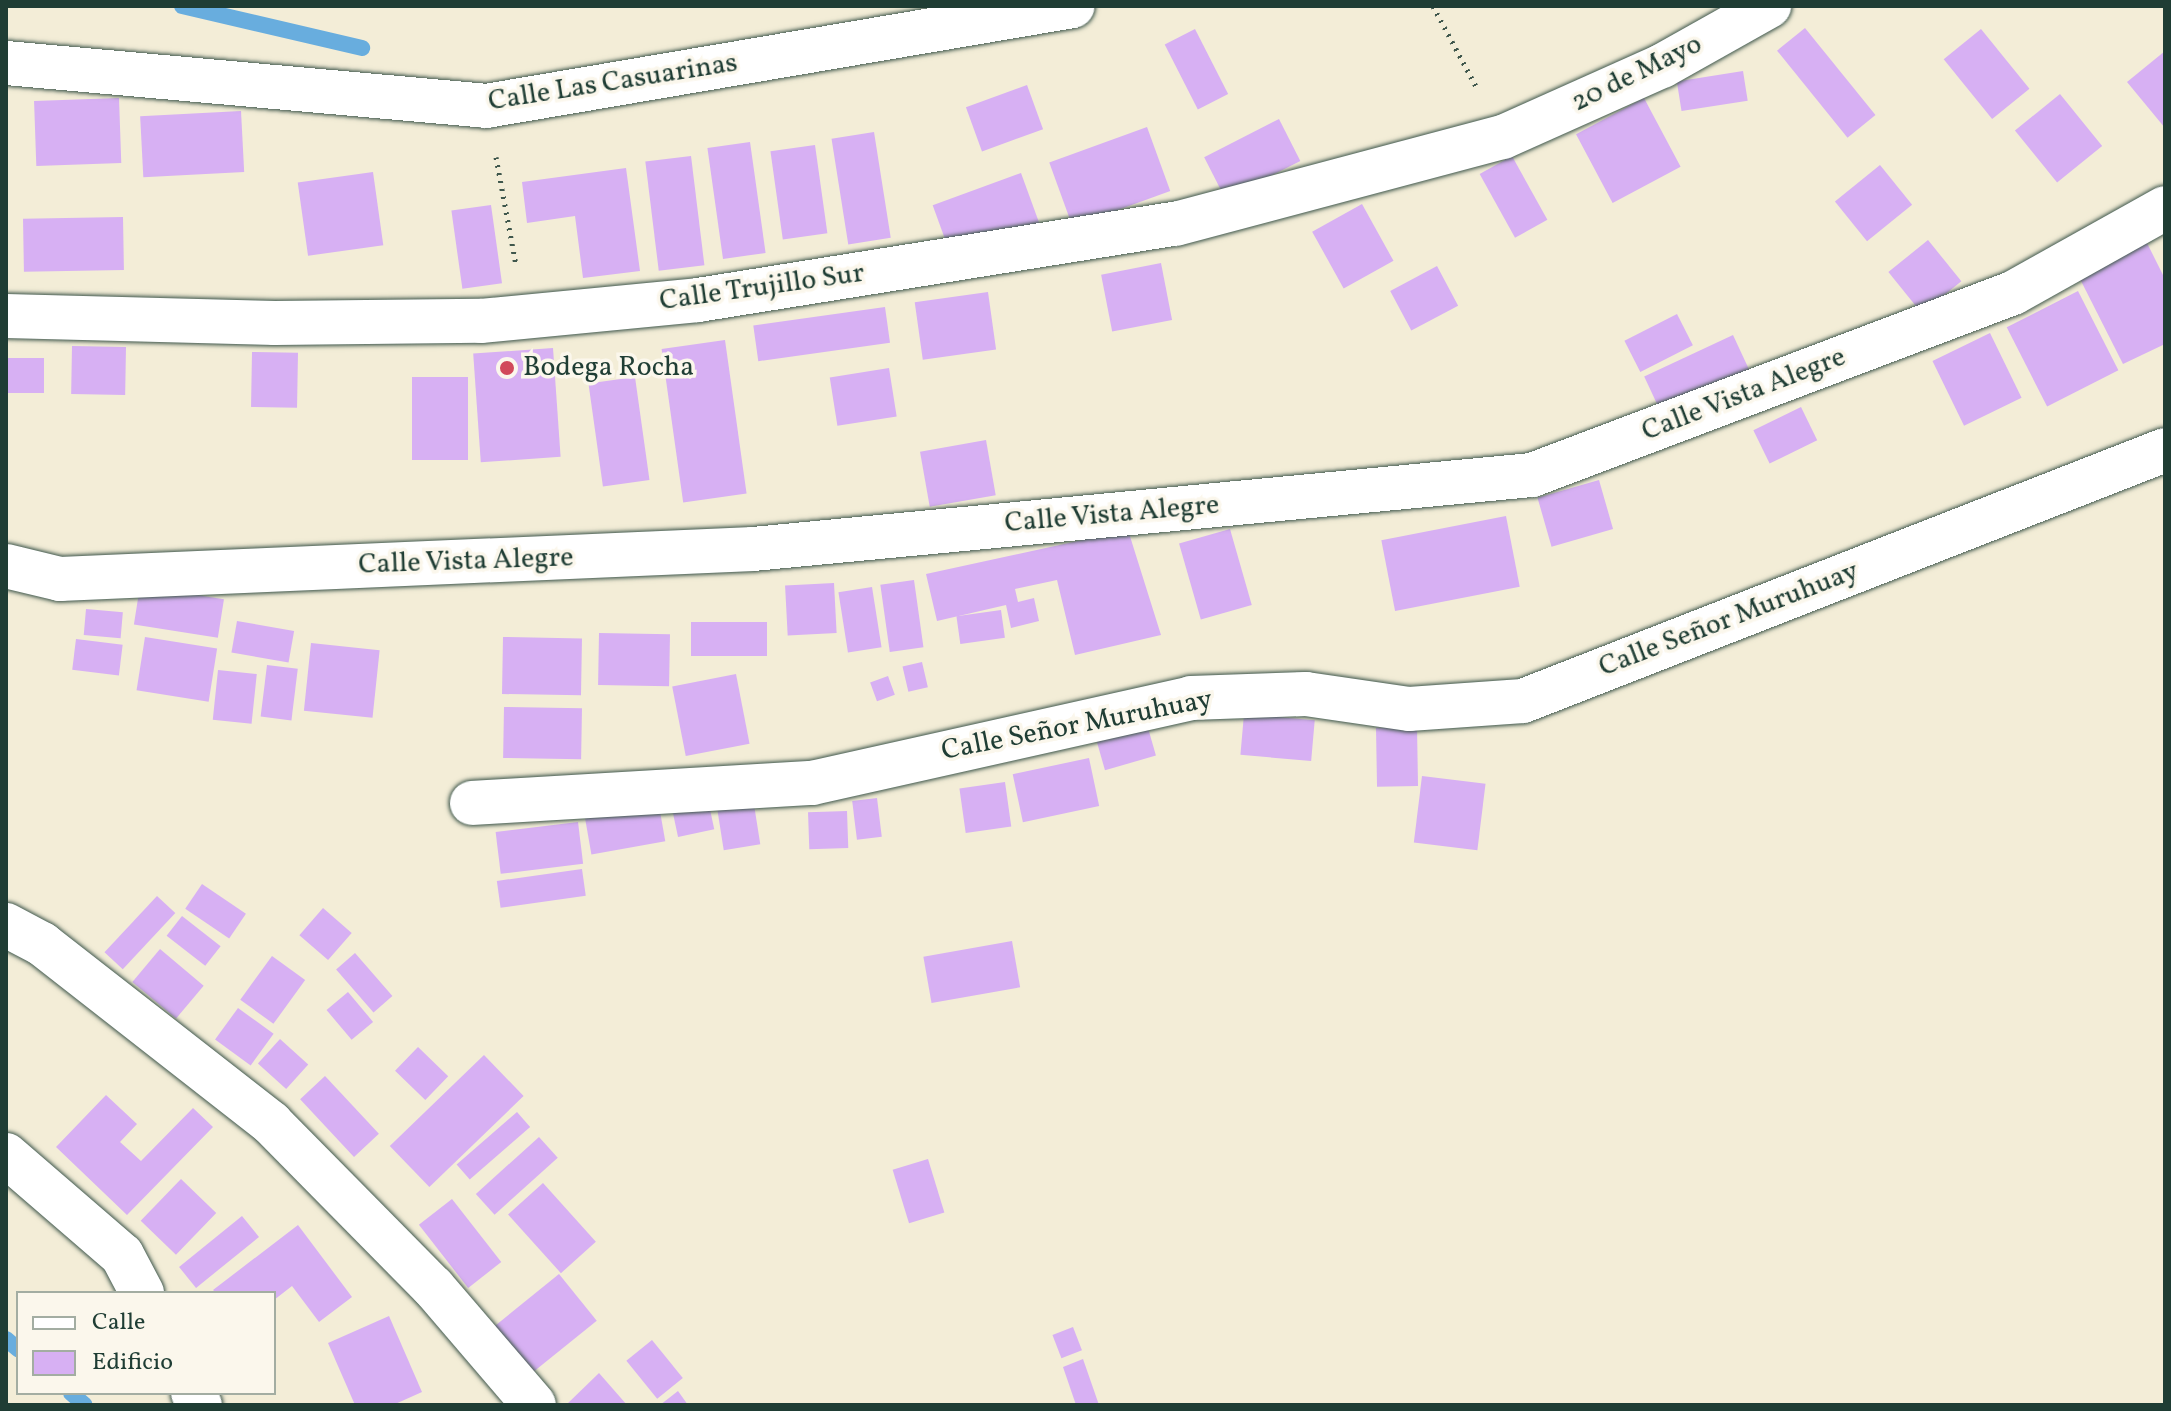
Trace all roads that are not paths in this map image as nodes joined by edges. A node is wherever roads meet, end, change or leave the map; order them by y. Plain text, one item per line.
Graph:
1 (1073, 6) edge
2 (1769, 6) edge
3 (6, 63) edge
4 (1503, 137) joint
5 (2165, 208) edge
6 (6, 316) edge
7 (2165, 450) edge
8 (6, 566) edge
9 (472, 803) dead end
10 (6, 925) edge
11 (6, 1155) edge
12 (141, 1291) edge
13 (534, 1405) edge

1 - 3 street, Calle Las Casuarinas
2 - 4 street, 20 de Mayo
4 - 6 street, Calle Trujillo Sur
5 - 8 street, Calle Vista Alegre
7 - 9 street, Calle Señor Muruhuay
10 - 13 street
11 - 12 street

